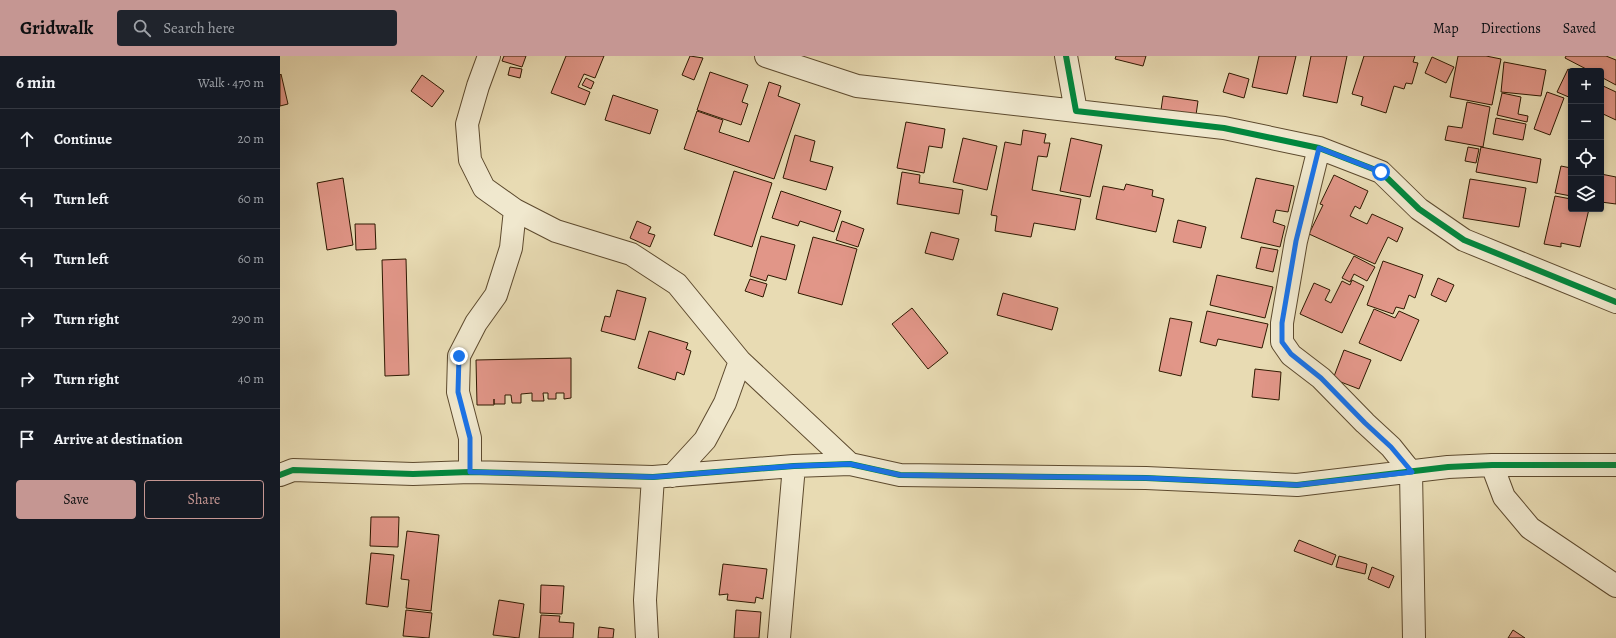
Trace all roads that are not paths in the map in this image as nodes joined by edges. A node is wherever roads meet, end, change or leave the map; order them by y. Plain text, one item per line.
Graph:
1 (489, 56) edge
2 (766, 56) edge
3 (1066, 56) edge
4 (1076, 111) junction
5 (1319, 148) junction
6 (515, 210) junction
7 (1616, 302) edge
8 (740, 361) junction
9 (850, 464) junction
10 (1492, 465) junction
11 (794, 466) junction
12 (1616, 466) edge
13 (470, 472) junction
14 (1412, 472) junction
15 (280, 475) edge
16 (662, 476) junction
17 (1616, 586) edge
18 (647, 638) edge
19 (779, 638) edge
20 (1414, 638) edge

1 - 6 street
2 - 4 street
3 - 4 street
4 - 5 street
5 - 7 street
5 - 14 street
6 - 8 street
6 - 13 street
8 - 9 street
8 - 16 street
9 - 11 street
9 - 14 street
10 - 12 street
10 - 14 street
10 - 17 street
11 - 16 street
11 - 19 street
13 - 15 street
13 - 16 street
14 - 20 street
16 - 18 street

